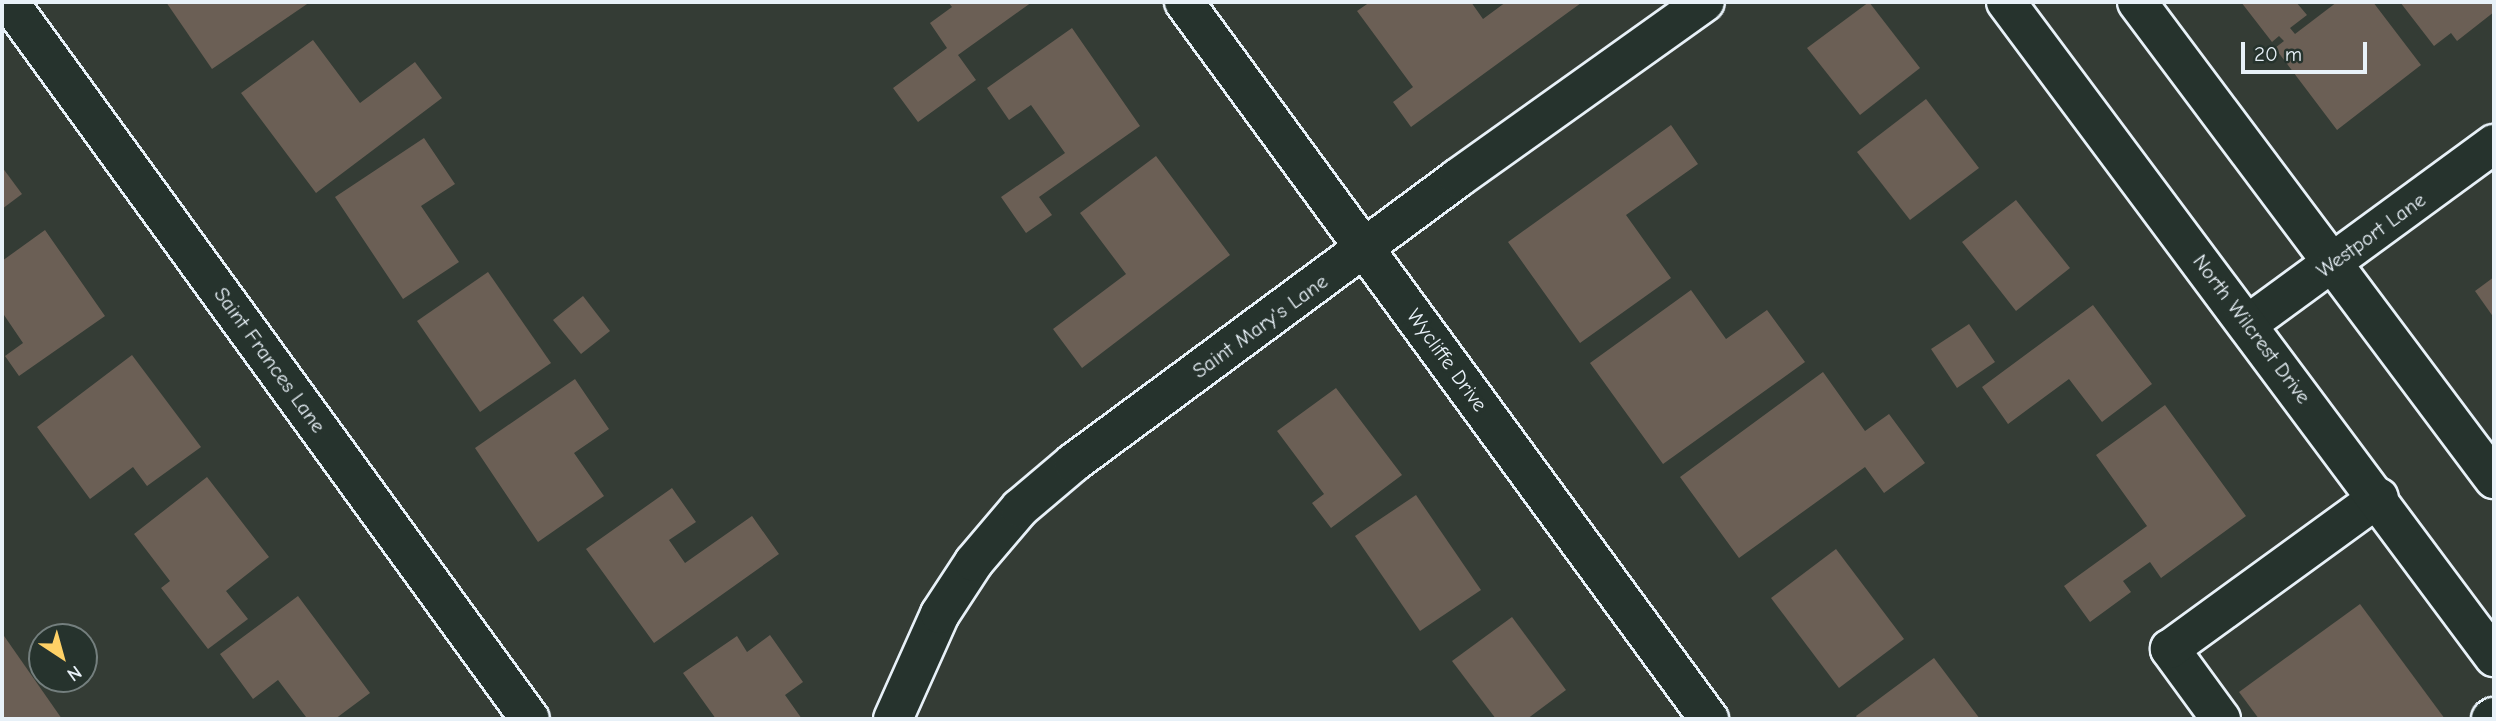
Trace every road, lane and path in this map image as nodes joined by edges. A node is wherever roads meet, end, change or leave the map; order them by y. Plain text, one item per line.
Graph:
1 (9, 2) edge
2 (1184, 2) edge
3 (1705, 2) edge
4 (2006, 2) edge
5 (2137, 2) edge
6 (2494, 144) edge
7 (1366, 248) junction
8 (2333, 263) junction
9 (2248, 324) junction
10 (2494, 479) edge
11 (2379, 498) junction
12 (2494, 657) edge
13 (530, 719) edge
14 (893, 719) edge
15 (1709, 719) edge
16 (2221, 719) edge

1 - 13 street, Saint Frances Lane
2 - 7 street, Wycliffe Drive
3 - 7 street, Saint Mary's Lane
4 - 9 street, North Wilcrest Drive
5 - 8 street
6 - 8 street, Westport Lane
7 - 14 street, Saint Mary's Lane
7 - 15 street, Wycliffe Drive
8 - 9 street, Westport Lane
8 - 10 street
9 - 11 street, North Wilcrest Drive
11 - 12 street, North Wilcrest Drive
11 - 16 street

